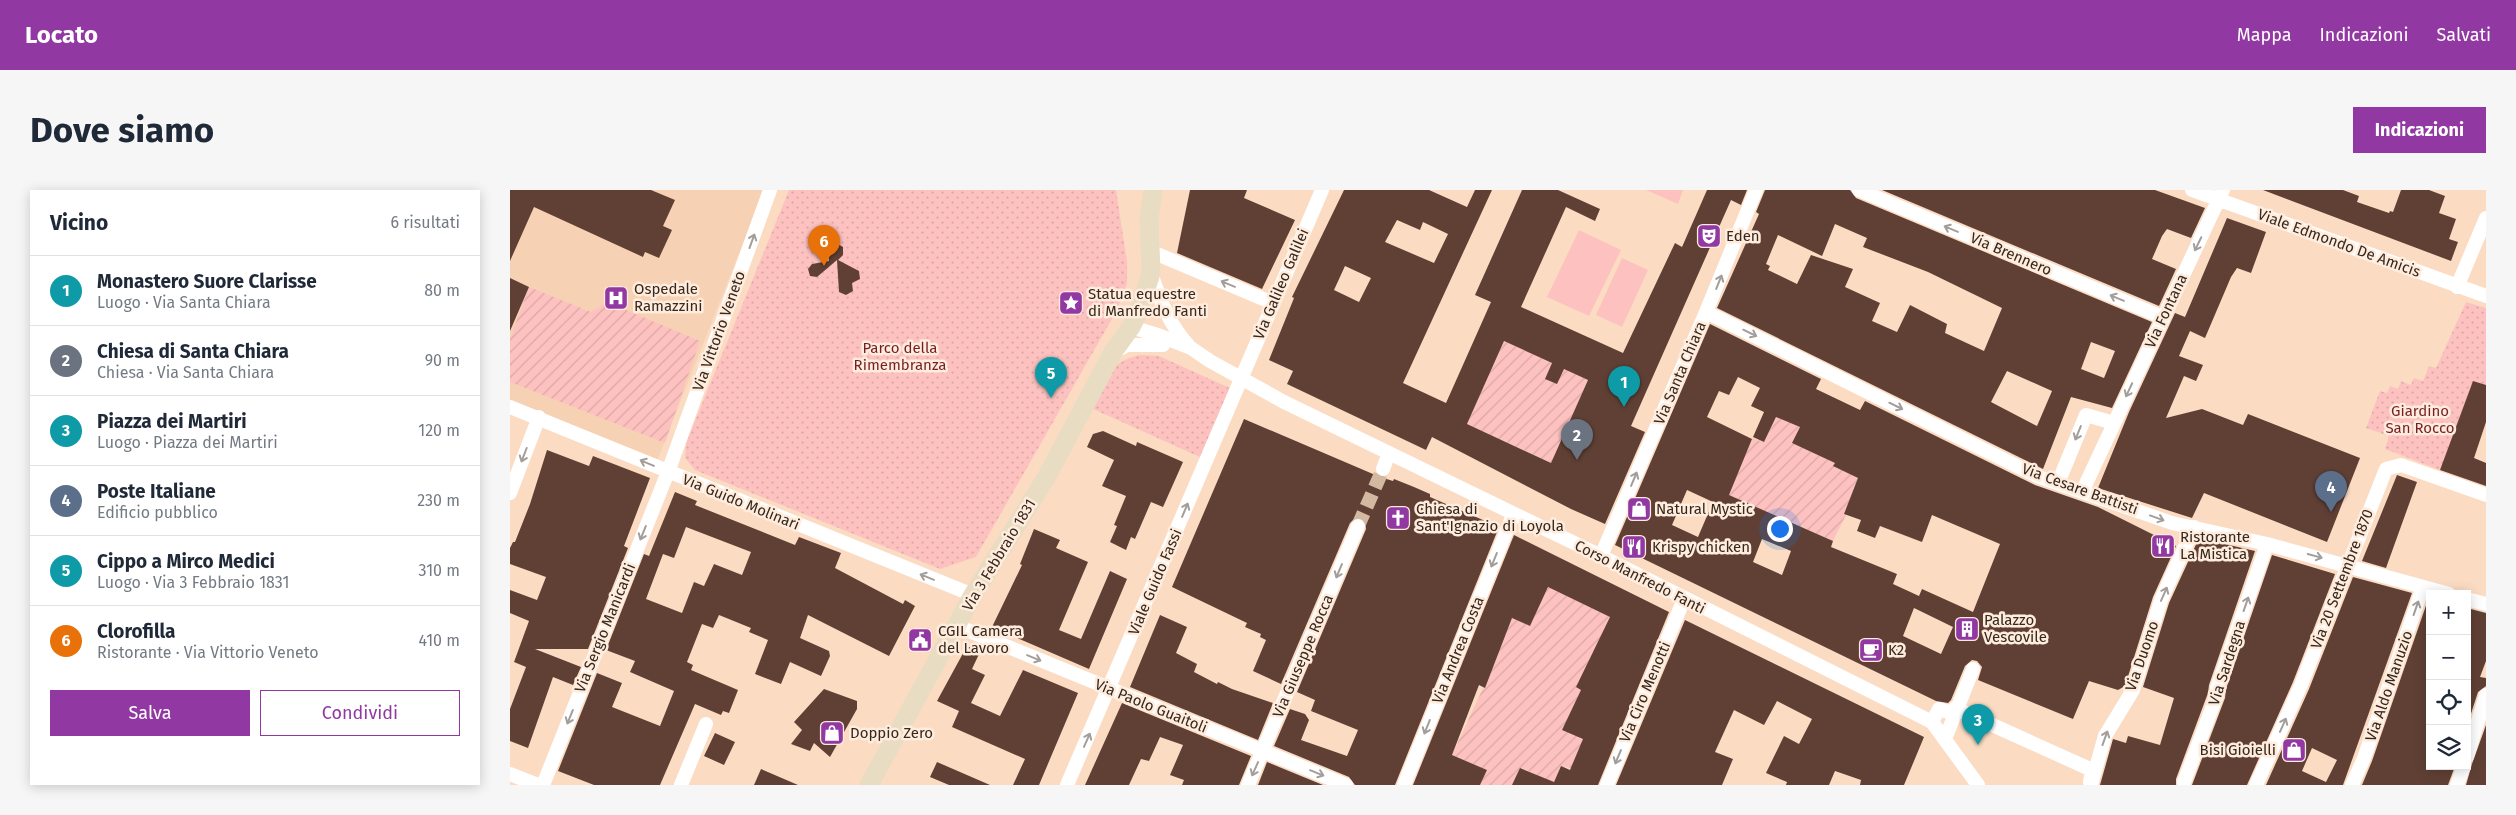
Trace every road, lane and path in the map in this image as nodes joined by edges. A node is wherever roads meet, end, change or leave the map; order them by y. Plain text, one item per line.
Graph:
1 (770, 190) edge
2 (1141, 190) edge
3 (1153, 190) edge
4 (1322, 190) edge
5 (1756, 190) edge
6 (1859, 190) edge
7 (2192, 190) edge
8 (2221, 195) edge
9 (2486, 218) edge
10 (1149, 220) junction
11 (1150, 251) junction
12 (1151, 273) junction
13 (2457, 287) junction
14 (2486, 296) edge
15 (1273, 303) junction
16 (1706, 312) junction
17 (2162, 317) junction
18 (1131, 327) junction
19 (1163, 345) junction
20 (1191, 348) junction
21 (1113, 352) junction
22 (1210, 362) junction
23 (1241, 378) junction
24 (510, 407) edge
25 (539, 417) junction
26 (2114, 423) junction
27 (1389, 453) junction
28 (1383, 469) tunnel mouth
29 (668, 472) junction
30 (2058, 483) junction
31 (2082, 490) junction
32 (510, 493) edge
33 (2486, 495) edge
34 (1512, 515) junction
35 (1358, 526) tunnel mouth
36 (2194, 527) junction
37 (2267, 544) junction
38 (1600, 556) junction
39 (2347, 564) junction
40 (2423, 587) junction
41 (2434, 590) edge
42 (973, 595) junction
43 (1684, 599) junction
44 (2471, 600) edge
45 (2486, 604) edge
46 (957, 626) junction
47 (1972, 669) dead end
48 (1109, 689) junction
49 (2486, 695) edge
50 (1957, 709) junction
51 (1932, 722) junction
52 (706, 724) dead end
53 (1945, 739) junction
54 (2471, 745) edge
55 (1263, 751) junction
56 (2463, 770) edge
57 (510, 774) edge
58 (2184, 782) dead end
59 (538, 785) edge
60 (543, 785) edge
61 (681, 785) edge
62 (869, 785) edge
63 (1067, 785) edge
64 (1248, 785) edge
65 (1346, 785) edge
66 (1404, 785) edge
67 (1607, 785) edge
68 (1978, 785) edge
69 (2091, 785) edge
70 (2256, 785) edge
71 (2352, 785) edge
72 (2458, 785) edge

29 -> 1 street, Via Vittorio Veneto
2 - 10 street
3 - 10 street
4 - 15 street, Via Galileo Galilei
16 -> 5 street, Via Santa Chiara
17 -> 6 street, Via Brennero
7 - 8 street, Viale Edmondo De Amicis
8 - 13 street, Viale Edmondo De Amicis
8 -> 17 street, Via Fontana
9 - 13 street
10 - 11 street
11 - 12 street
15 -> 11 street
12 - 18 street, Via 3 Febbraio 1831
12 - 20 street
13 - 14 street, Viale Edmondo De Amicis
15 - 23 street, Via Galileo Galilei
16 -> 30 street, Via Cesare Battisti
38 -> 16 street, Via Santa Chiara
17 -> 26 street, Via Fontana
18 - 19 street
18 - 20 street
18 - 21 street, Via 3 Febbraio 1831
19 - 21 street
19 - 22 street
20 - 22 street
21 - 42 street, Via 3 Febbraio 1831
22 - 23 street, Corso Manfredo Fanti
23 - 27 street, Corso Manfredo Fanti
48 -> 23 street, Viale Guido Fassi
24 - 25 street, Via Guido Molinari
29 -> 25 street, Via Guido Molinari
25 -> 32 street
26 -> 30 street
26 - 31 street, Via Fontana
27 - 28 street
27 - 34 street, Corso Manfredo Fanti
42 -> 29 street, Via Guido Molinari
29 -> 60 street, Via Sergio Manicardi
30 - 31 street, Via Cesare Battisti
31 -> 36 street, Via Cesare Battisti
33 - 39 street, Via 20 Settembre 1870
34 - 38 street, Corso Manfredo Fanti
34 -> 66 street, Via Andrea Costa
35 -> 55 street, Via Giuseppe Rocca
36 - 37 street, Via Cesare Battisti
69 -> 36 street, Via Duomo
37 -> 39 street, Via Cesare Battisti
58 -> 37 street, Via Sardegna
38 - 43 street, Corso Manfredo Fanti
39 - 40 street, Via Cesare Battisti
70 -> 39 street, Via 20 Settembre 1870
40 - 41 street, Via Cesare Battisti
71 -> 40 street, Via Aldo Manuzio
42 - 46 street, Via 3 Febbraio 1831
43 - 51 street, Corso Manfredo Fanti
43 -> 67 street, Via Ciro Menotti
44 - 45 street
46 -> 48 street, Via Paolo Guaitoli
46 - 62 street, Via 3 Febbraio 1831
47 - 50 street
48 - 55 street, Via Paolo Guaitoli
63 -> 48 street, Viale Guido Fassi
49 - 54 street
50 - 51 street
50 - 53 street
50 - 69 street
51 - 53 street
52 - 61 street
53 - 68 street
55 -> 64 street, Via Giuseppe Rocca
55 -> 65 street, Via Paolo Guaitoli
56 - 72 street
57 - 59 street

